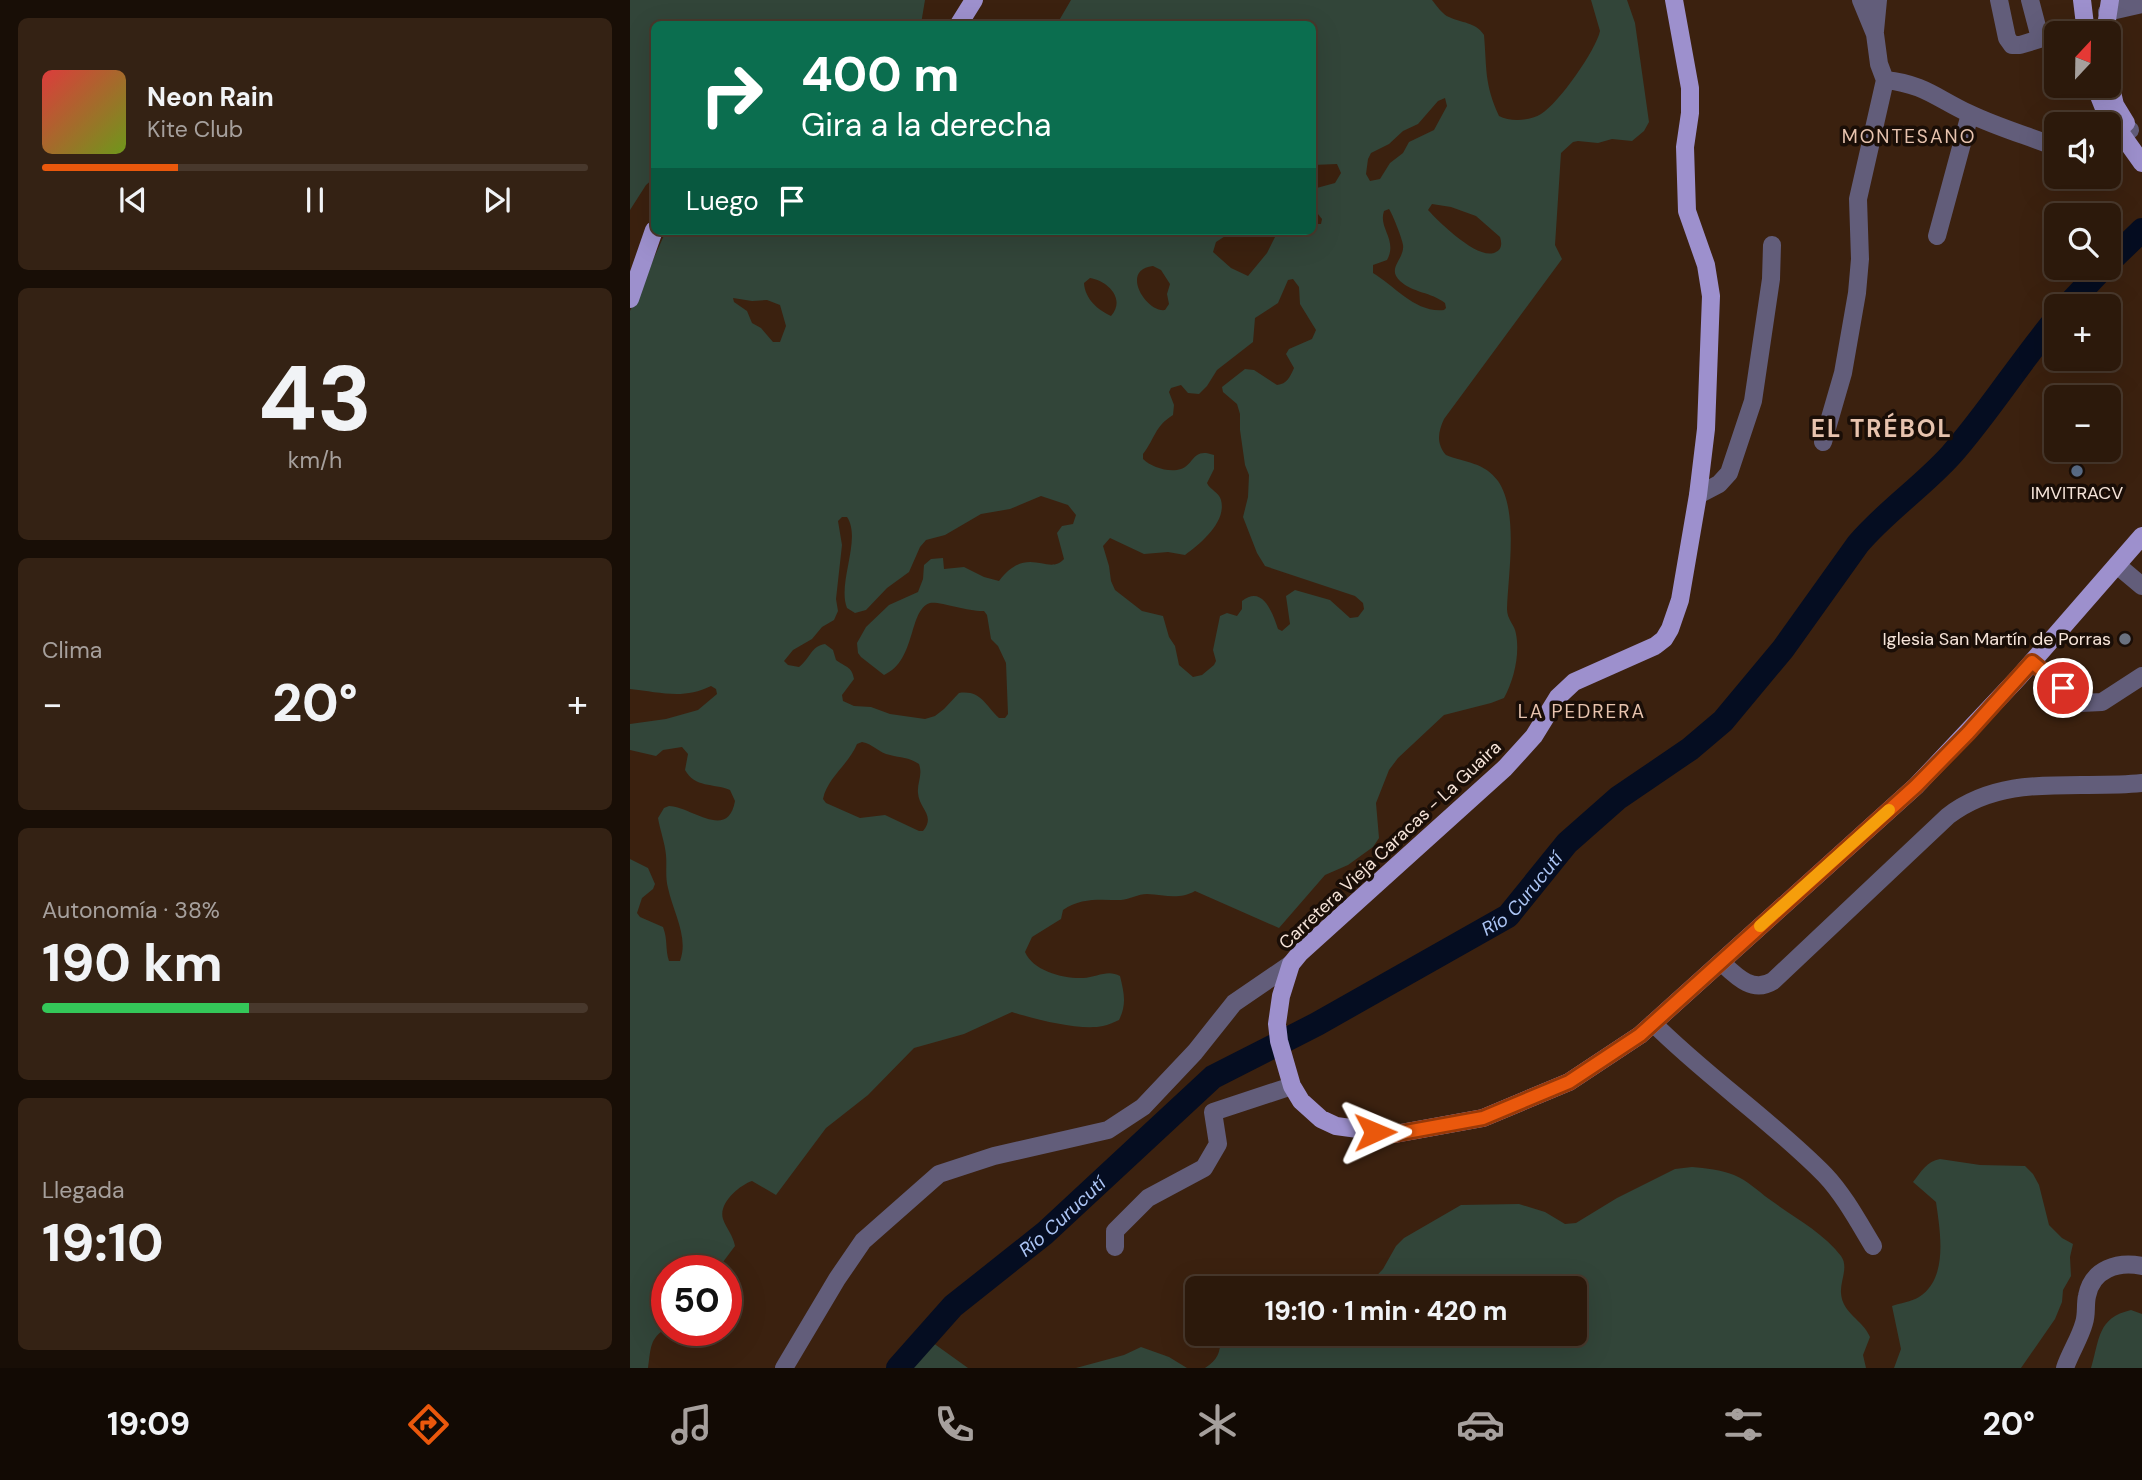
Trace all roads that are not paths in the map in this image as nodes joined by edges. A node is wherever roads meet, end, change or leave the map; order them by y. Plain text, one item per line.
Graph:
1 (974, 0) edge
2 (1674, 0) edge
3 (1861, 0) edge
4 (1878, 0) edge
5 (1999, 0) edge
6 (2030, 0) edge
7 (2081, 0) edge
8 (2142, 4) edge
9 (2109, 6) edge
10 (961, 21) edge
11 (2044, 21) edge
12 (2084, 21) edge
13 (1875, 34) junction
14 (2044, 38) edge
15 (1885, 80) junction
16 (1970, 114) junction
17 (2121, 137) edge
18 (2121, 138) edge
19 (2044, 142) edge
20 (2142, 146) edge
21 (2142, 163) edge
22 (652, 235) edge
23 (1937, 236) dead end
24 (1772, 245) dead end
25 (630, 299) edge
26 (1823, 442) dead end
27 (1698, 495) junction
28 (2142, 536) edge
29 (2117, 565) junction
30 (2142, 586) edge
31 (2032, 662) junction
32 (2142, 676) edge
33 (2142, 783) edge
34 (1721, 962) junction
35 (1292, 964) junction
36 (1653, 1023) junction
37 (1292, 1086) junction
38 (1873, 1246) dead end
39 (1115, 1247) dead end
40 (2142, 1266) edge
41 (784, 1368) edge
42 (2065, 1368) edge

1 - 10 main road
2 - 27 main road, Carretera Vieja Caracas - La Guaira
3 - 13 street
4 - 13 street
5 - 14 street
6 - 11 street
7 - 12 main road
8 - 9 street
13 - 15 street
15 - 16 street
15 - 26 street
16 - 19 street
16 - 23 street
17 - 20 main road
18 - 21 main road
22 - 25 main road
24 - 27 street
27 - 35 main road, Carretera Vieja Caracas - La Guaira
28 - 29 main road, Carretera Vieja Caracas - La Guaira
29 - 30 street
29 - 31 main road, Carretera Vieja Caracas - La Guaira
31 - 32 street
31 - 34 main road, Carretera Vieja Caracas - La Guaira
33 - 34 street
34 - 36 main road, Carretera Vieja Caracas - La Guaira
35 - 37 main road, Carretera Vieja Caracas - La Guaira
35 - 41 street
36 - 37 main road, Carretera Vieja Caracas - La Guaira
36 - 38 street
37 - 39 street
40 - 42 street

